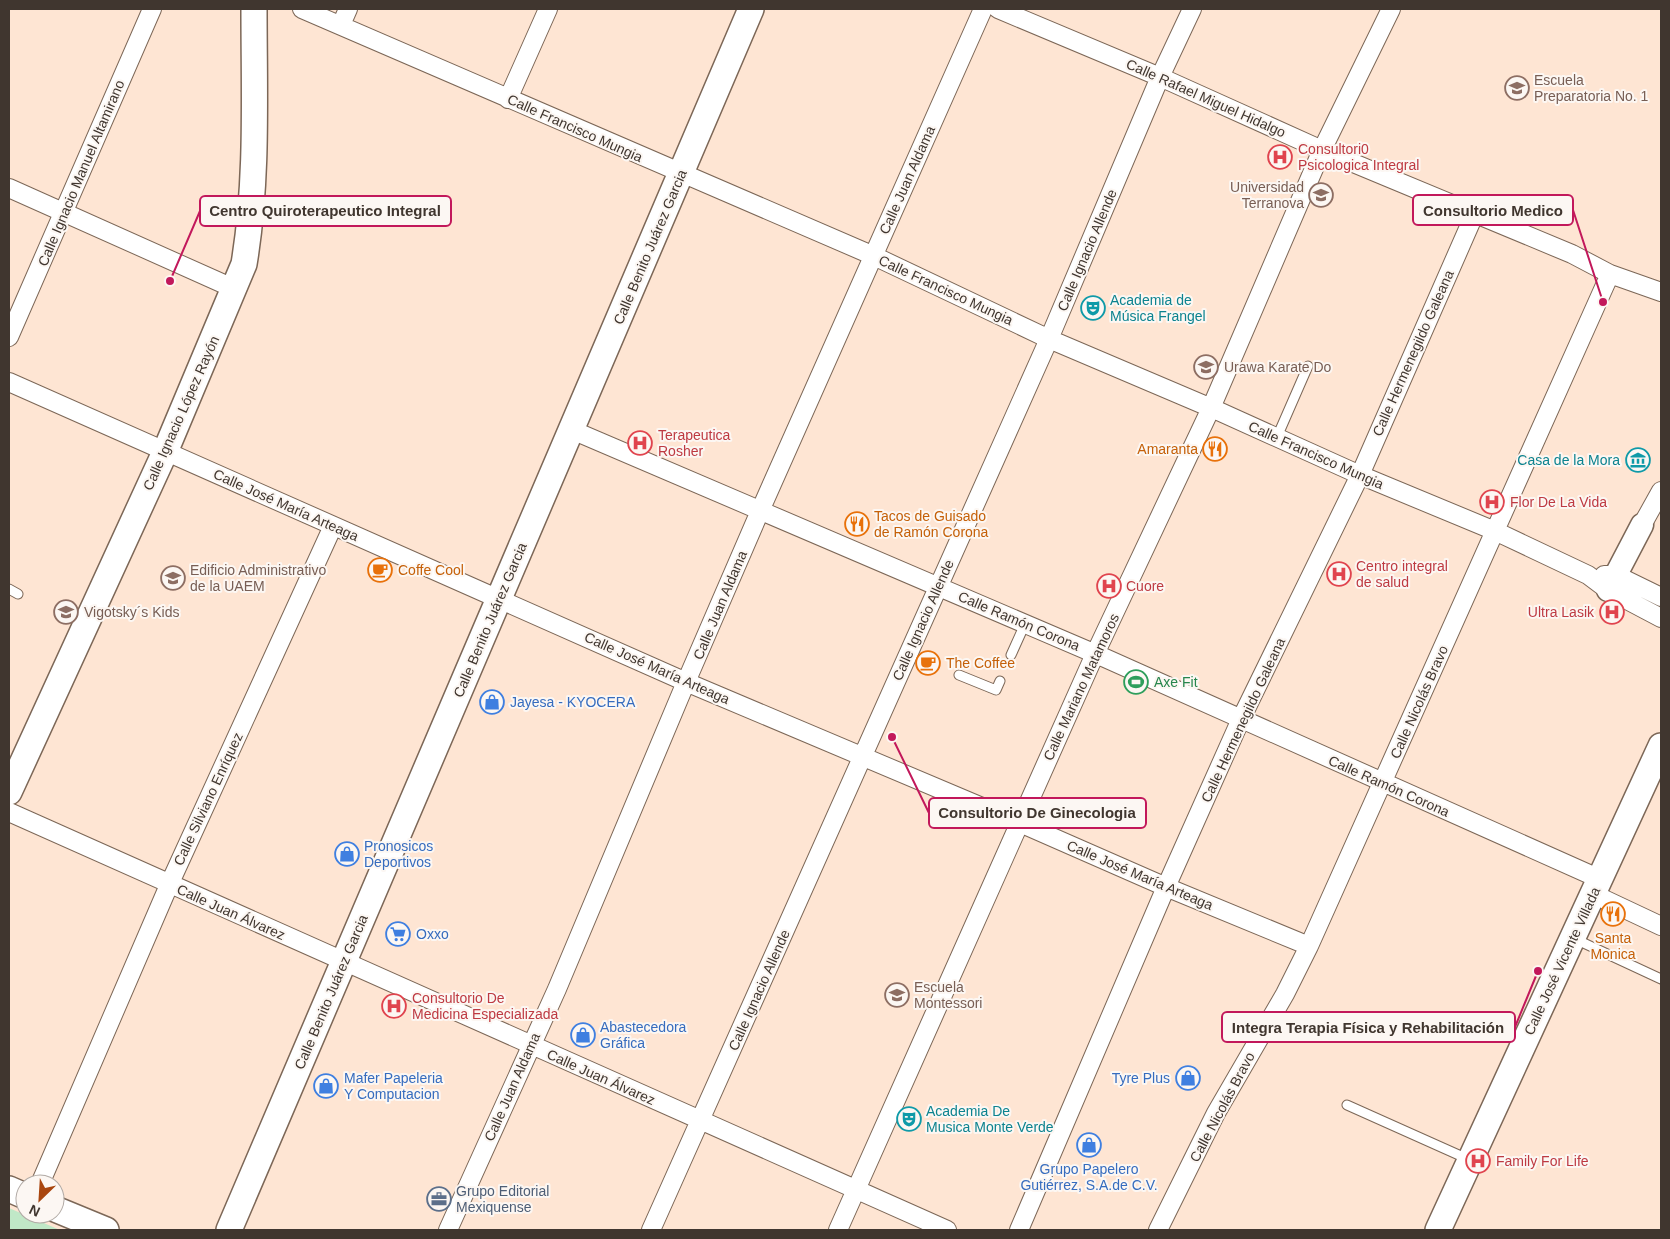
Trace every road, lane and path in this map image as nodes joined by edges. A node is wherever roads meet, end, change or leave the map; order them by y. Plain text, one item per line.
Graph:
1 (152, 9) edge
2 (254, 9) edge
3 (302, 9) edge
4 (348, 9) edge
5 (548, 9) edge
6 (751, 9) edge
7 (984, 9) edge
8 (998, 9) edge
9 (1192, 9) edge
10 (1391, 9) edge
11 (341, 25) junction
12 (1160, 77) junction
13 (508, 99) junction
14 (1322, 150) junction
15 (681, 174) junction
16 (9, 188) edge
17 (64, 213) junction
18 (1475, 213) junction
19 (874, 256) junction
20 (1610, 274) junction
21 (235, 289) junction
22 (1661, 292) edge
23 (9, 337) edge
24 (1049, 339) junction
25 (1308, 366) dead end
26 (9, 382) edge
27 (1211, 408) junction
28 (572, 430) junction
29 (1277, 437) junction
30 (165, 452) junction
31 (1360, 475) junction
32 (1661, 491) edge
33 (760, 510) junction
34 (1642, 525) joint
35 (333, 526) junction
36 (1495, 531) junction
37 (1612, 582) junction
38 (938, 587) junction
39 (9, 589) edge
40 (18, 594) dead end
41 (1661, 597) edge
42 (499, 599) junction
43 (1661, 618) edge
44 (1025, 624) junction
45 (1095, 654) junction
46 (1011, 655) dead end
47 (959, 675) dead end
48 (1000, 681) dead end
49 (686, 682) junction
50 (1241, 719) junction
51 (1661, 746) edge
52 (863, 756) junction
53 (1382, 783) junction
54 (9, 792) edge
55 (9, 812) edge
56 (1020, 823) junction
57 (169, 884) junction
58 (1166, 887) junction
59 (1597, 887) junction
60 (1661, 926) edge
61 (1572, 938) junction
62 (1309, 946) junction
63 (343, 962) junction
64 (1661, 979) edge
65 (532, 1045) junction
66 (1346, 1106) dead end
67 (700, 1121) junction
68 (1470, 1160) junction
69 (44, 1174) edge
70 (856, 1190) junction
71 (65, 1212) edge
72 (106, 1230) edge
73 (229, 1230) edge
74 (448, 1230) edge
75 (651, 1230) edge
76 (838, 1230) edge
77 (947, 1230) edge
78 (1019, 1230) edge
79 (1158, 1230) edge
80 (1438, 1230) edge

1 - 17 street, Calle Ignacio Manuel Altamirano
2 - 21 main road, Calle Ignacio López Rayón
3 - 11 street, Calle Francisco Mungia
4 - 11 street
5 - 13 street
6 - 15 main road, Calle Benito Juárez Garcia
7 - 19 street, Calle Juan Aldama
8 - 12 street, Calle Rafael Miguel Hidalgo
9 - 12 street, Calle Ignacio Allende
10 - 14 street, Calle Mariano Matamoros
11 - 13 street, Calle Francisco Mungia
12 - 14 street, Calle Rafael Miguel Hidalgo
12 - 24 street, Calle Ignacio Allende
13 - 15 street, Calle Francisco Mungia
14 - 18 street, Calle Rafael Miguel Hidalgo
14 - 27 street, Calle Mariano Matamoros
15 - 19 street, Calle Francisco Mungia
15 - 28 main road, Calle Benito Juárez Garcia
16 - 17 street
17 - 21 street
17 - 23 street, Calle Ignacio Manuel Altamirano
18 - 20 street, Calle Rafael Miguel Hidalgo
18 - 31 street, Calle Hermenegildo Galeana
19 - 24 street, Calle Francisco Mungia
19 - 33 street, Calle Juan Aldama
20 - 22 street, Calle Rafael Miguel Hidalgo
20 - 36 street, Calle Nicolás Bravo
21 - 30 main road, Calle Ignacio López Rayón
24 - 27 street, Calle Francisco Mungia
24 - 38 street, Calle Ignacio Allende
25 - 29 lane
26 - 30 street, Calle José María Arteaga
27 - 29 street, Calle Francisco Mungia
27 - 45 street, Calle Mariano Matamoros
28 - 33 street, Calle Ramón Corona
28 - 42 main road, Calle Benito Juárez Garcia
29 - 31 street, Calle Francisco Mungia
30 - 35 street, Calle José María Arteaga
30 - 54 main road, Calle Ignacio López Rayón
31 - 36 street, Calle Francisco Mungia
31 - 50 street, Calle Hermenegildo Galeana
32 - 34 street
33 - 38 street, Calle Ramón Corona
33 - 49 street, Calle Juan Aldama
34 - 37 street
35 - 42 street, Calle José María Arteaga
35 - 57 street, Calle Silviano Enríquez
36 - 37 street, Calle Francisco Mungia
36 - 53 street, Calle Nicolás Bravo
37 - 41 street, Calle Francisco Mungia
37 - 43 street, Calle Francisco Mungia
38 - 44 street, Calle Ramón Corona
38 - 52 street, Calle Ignacio Allende
39 - 40 lane
42 - 49 street, Calle José María Arteaga
42 - 63 main road, Calle Benito Juárez Garcia
44 - 45 street, Calle Ramón Corona
44 - 46 lane
45 - 50 street, Calle Ramón Corona
45 - 56 street, Calle Mariano Matamoros
47 - 48 lane
49 - 52 street, Calle José María Arteaga
49 - 65 street, Calle Juan Aldama
50 - 53 street, Calle Ramón Corona
50 - 58 street, Calle Hermenegildo Galeana
51 - 59 main road, Calle José Vicente Villada
52 - 56 street, Calle José María Arteaga
52 - 67 street, Calle Ignacio Allende
53 - 59 street, Calle Ramón Corona
53 - 62 street, Calle Nicolás Bravo
55 - 57 street, Calle Juan Álvarez
56 - 58 street, Calle José María Arteaga
56 - 70 street, Calle Mariano Matamoros
57 - 63 street, Calle Juan Álvarez
57 - 69 street, Calle Silviano Enríquez
58 - 62 street, Calle José María Arteaga
58 - 78 street, Calle Hermenegildo Galeana
59 - 60 street, Calle Ramón Corona
59 - 61 main road, Calle José Vicente Villada
61 - 64 lane
61 - 68 main road, Calle José Vicente Villada
62 - 79 street, Calle Nicolás Bravo
63 - 65 street, Calle Juan Álvarez
63 - 73 main road, Calle Benito Juárez Garcia
65 - 67 street, Calle Juan Álvarez
65 - 74 street, Calle Juan Aldama
66 - 68 lane
67 - 70 street, Calle Juan Álvarez
67 - 75 street, Calle Ignacio Allende
68 - 80 main road, Calle José Vicente Villada
70 - 76 street, Calle Mariano Matamoros
70 - 77 street, Calle Juan Álvarez
71 - 72 main road

